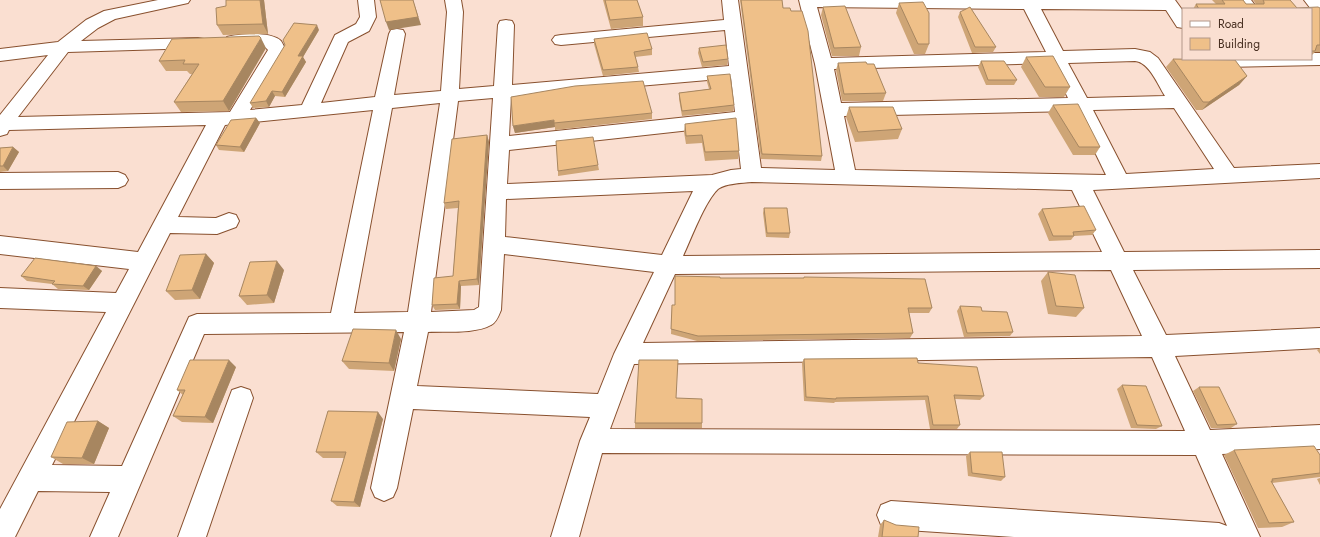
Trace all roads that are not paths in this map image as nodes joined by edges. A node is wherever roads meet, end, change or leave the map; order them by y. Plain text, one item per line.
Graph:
1 (182, 0) edge
2 (366, 0) edge
3 (453, 0) edge
4 (730, 0) edge
5 (1243, 0) edge
6 (1312, 0) edge
7 (807, 1) edge
8 (974, 2) edge
9 (1111, 2) edge
10 (1038, 3) edge
11 (1169, 3) edge
12 (1249, 8) edge
13 (1320, 9) edge
14 (1182, 22) edge
15 (506, 24) dead end
16 (733, 24) junction
17 (397, 34) dead end
18 (561, 40) dead end
19 (63, 47) junction
20 (0, 56) edge
21 (1057, 57) junction
22 (1222, 60) edge
23 (1256, 60) edge
24 (824, 64) junction
25 (739, 71) junction
26 (503, 91) junction
27 (450, 96) junction
28 (1178, 102) junction
29 (384, 103) junction
30 (1080, 104) junction
31 (309, 110) junction
32 (832, 110) junction
33 (745, 117) junction
34 (227, 118) junction
35 (1, 126) edge
36 (500, 144) junction
37 (1320, 171) edge
38 (752, 175) junction
39 (1228, 175) junction
40 (846, 177) junction
41 (118, 180) dead end
42 (0, 181) edge
43 (1120, 182) junction
44 (712, 183) junction
45 (1079, 183) junction
46 (497, 192) junction
47 (229, 221) dead end
48 (163, 225) junction
49 (494, 244) junction
50 (0, 245) edge
51 (1320, 259) edge
52 (1116, 260) junction
53 (144, 262) junction
54 (668, 265) junction
55 (1, 299) edge
56 (122, 303) junction
57 (418, 322) junction
58 (340, 323) junction
59 (1320, 338) edge
60 (1159, 346) junction
61 (626, 354) junction
62 (402, 397) junction
63 (241, 398) dead end
64 (606, 406) junction
65 (1320, 437) edge
66 (594, 441) junction
67 (1204, 443) junction
68 (31, 478) junction
69 (130, 479) junction
70 (384, 488) dead end
71 (891, 514) dead end
72 (2, 528) edge
73 (104, 537) edge
74 (192, 537) edge
75 (565, 537) edge
76 (1219, 537) edge
77 (1246, 537) edge

1 - 19 street
2 - 31 street
3 - 27 street
4 - 16 street
5 - 12 street
6 - 13 street
7 - 8 street
7 - 24 street
8 - 10 street
9 - 10 street
9 - 11 street
10 - 21 street
11 - 14 street
15 - 26 street
16 - 18 street
16 - 25 street
17 - 29 street
19 - 20 street
19 - 34 street
19 - 35 street
21 - 24 street
21 - 28 street
21 - 30 street
22 - 23 street
24 - 32 street
25 - 26 street
25 - 33 street
26 - 27 street
26 - 36 street
27 - 29 street
27 - 57 street
28 - 30 street
28 - 39 street
29 - 31 street
29 - 58 street
30 - 32 street
30 - 43 street
31 - 34 street
32 - 40 street
33 - 36 street
33 - 38 street
34 - 35 street
34 - 48 street
36 - 46 street
37 - 39 street
38 - 40 street
38 - 44 street
39 - 43 street
40 - 45 street
41 - 42 street
43 - 45 street
44 - 46 street
44 - 54 street
45 - 52 street
46 - 49 street
47 - 48 street
48 - 53 street
49 - 54 street
49 - 57 street
50 - 53 street
51 - 52 street
52 - 54 street
52 - 60 street
53 - 56 street
54 - 61 street
55 - 56 street
56 - 68 street
57 - 58 street
57 - 62 street
58 - 69 street
59 - 60 street
60 - 61 street
60 - 67 street
61 - 64 street
62 - 64 street
62 - 70 street
63 - 74 street
64 - 66 street
65 - 67 street
66 - 67 street
66 - 75 street
67 - 77 street
68 - 69 street
68 - 72 street
69 - 73 street
71 - 76 street

